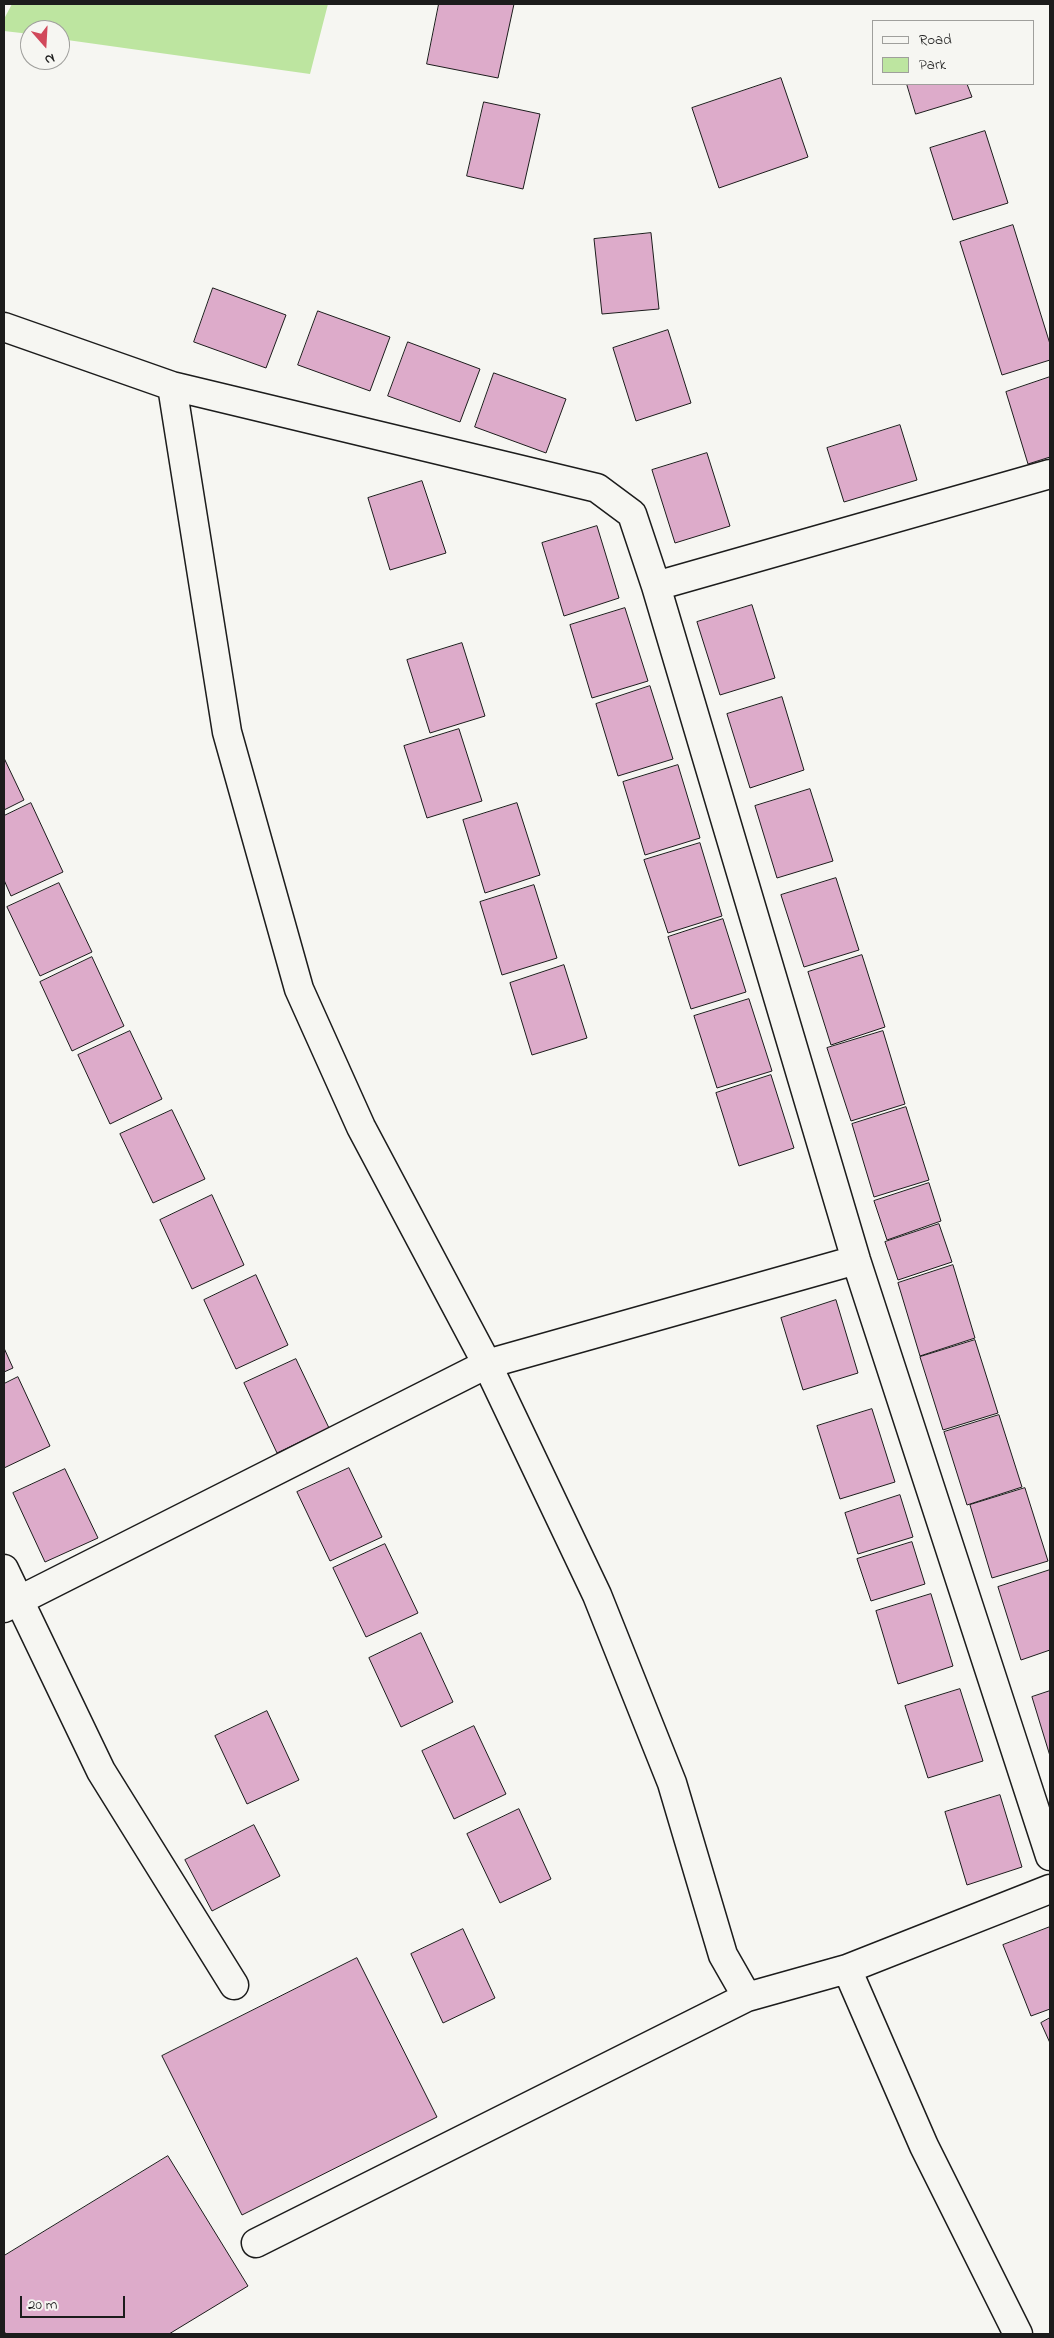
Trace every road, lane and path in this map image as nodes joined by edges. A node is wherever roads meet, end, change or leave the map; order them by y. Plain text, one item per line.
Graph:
1 (4, 327) edge
2 (172, 386) junction
3 (1050, 474) edge
4 (656, 586) junction
5 (856, 1260) junction
6 (486, 1364) junction
7 (4, 1569) edge
8 (11, 1604) edge
9 (1050, 1856) edge
10 (1050, 1889) edge
11 (847, 1969) junction
12 (234, 1985) dead end
13 (747, 1997) junction
14 (256, 2242) dead end
15 (1018, 2334) edge

1 - 2 street
2 - 4 street
2 - 6 street
3 - 4 street
4 - 5 street
5 - 6 street
5 - 9 street
6 - 8 street
6 - 13 street
7 - 8 street
8 - 12 street
10 - 11 street
11 - 13 street
11 - 15 street
13 - 14 street

